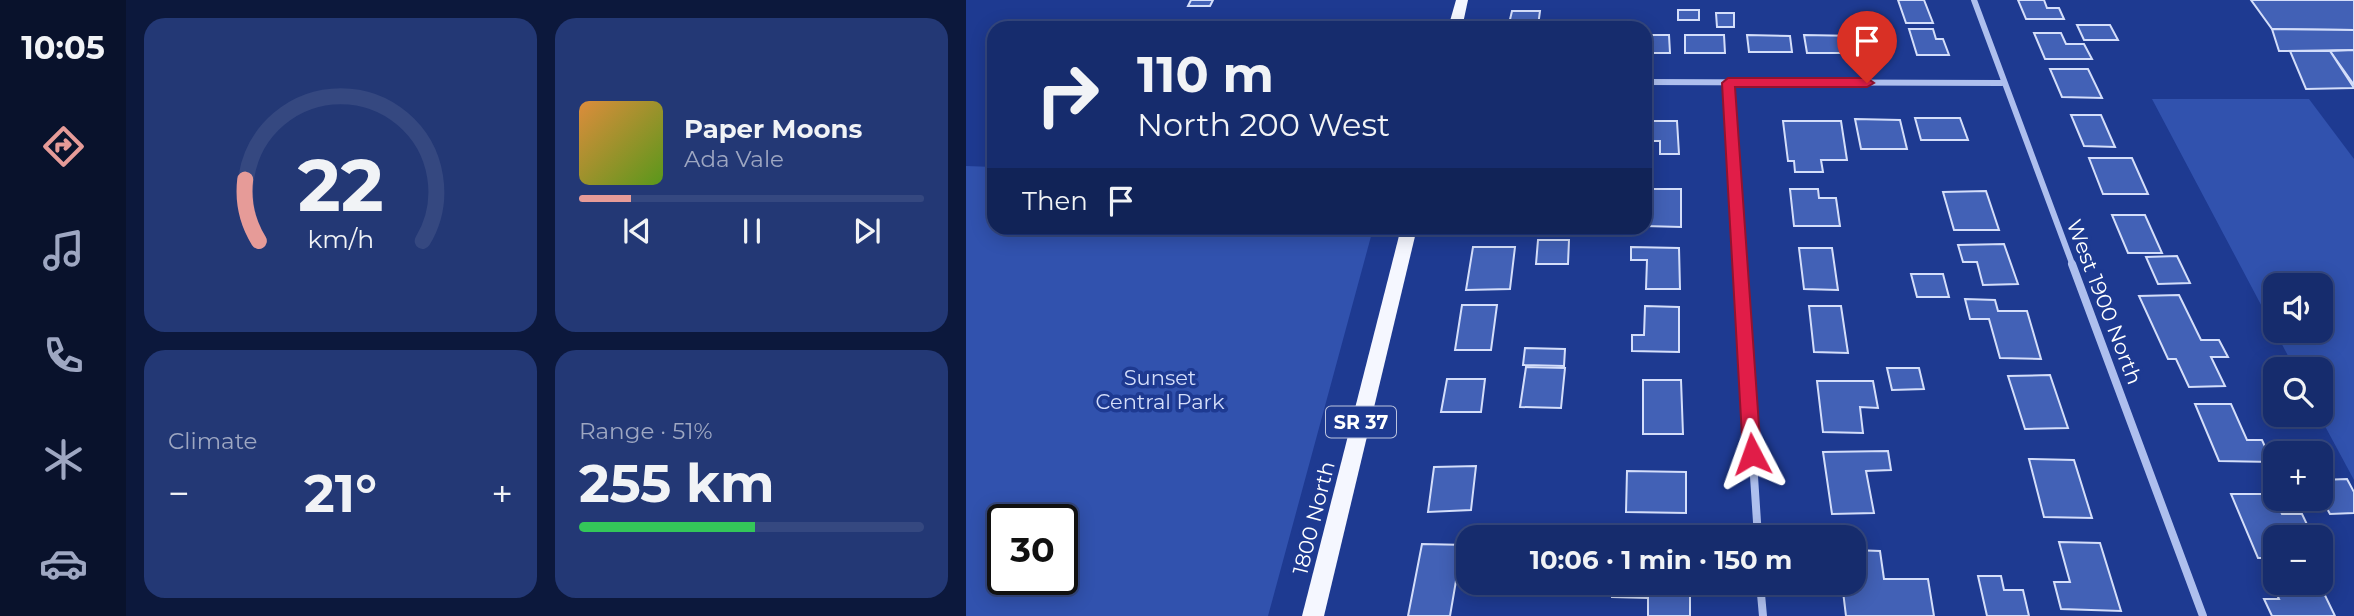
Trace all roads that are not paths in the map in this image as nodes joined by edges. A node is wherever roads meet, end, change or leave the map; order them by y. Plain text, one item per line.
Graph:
1 (1462, 0) edge
2 (1974, 0) edge
3 (1457, 21) edge
4 (1652, 82) edge
5 (1728, 83) junction
6 (2002, 83) junction
7 (1407, 235) edge
8 (1757, 525) edge
9 (1761, 595) edge
10 (1313, 616) edge
11 (1763, 616) edge
12 (2203, 616) edge

1 - 3 main road
2 - 6 street, West 1900 North
4 - 5 street
5 - 6 street
5 - 8 street
6 - 12 street, West 1900 North
7 - 10 main road, 1800 North / SR 37
9 - 11 street

